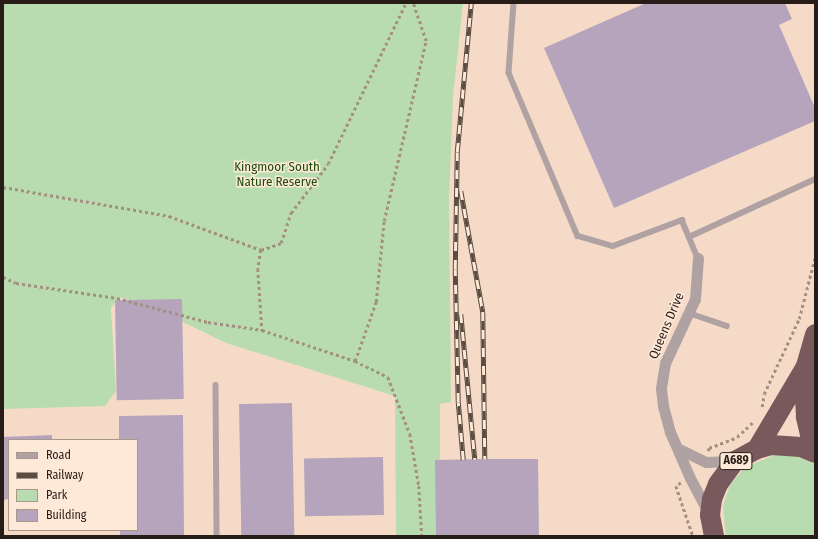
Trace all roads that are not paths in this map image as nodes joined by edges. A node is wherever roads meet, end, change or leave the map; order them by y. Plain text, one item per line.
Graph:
1 (514, 3) edge
2 (815, 179) edge
3 (689, 237) junction
4 (698, 258) joint
5 (689, 313) junction
6 (727, 326) dead end
7 (815, 334) edge
8 (806, 366) junction
9 (216, 385) dead end
10 (679, 449) junction
11 (757, 449) junction
12 (815, 452) edge
13 (735, 461) junction
14 (710, 515) junction
15 (217, 536) edge
16 (714, 536) edge

1 - 3 lane
2 - 3 lane
3 - 4 lane
4 - 5 street, Queens Drive
5 - 6 lane
5 - 10 street, Queens Drive
7 - 8 highway, A689
8 - 11 highway, A689
8 - 12 highway, A689
9 - 15 lane
10 - 13 street
10 - 14 street, Queens Drive
11 - 12 highway, A689
11 - 13 highway, A689
13 - 14 highway, A689
14 - 16 highway, A689

